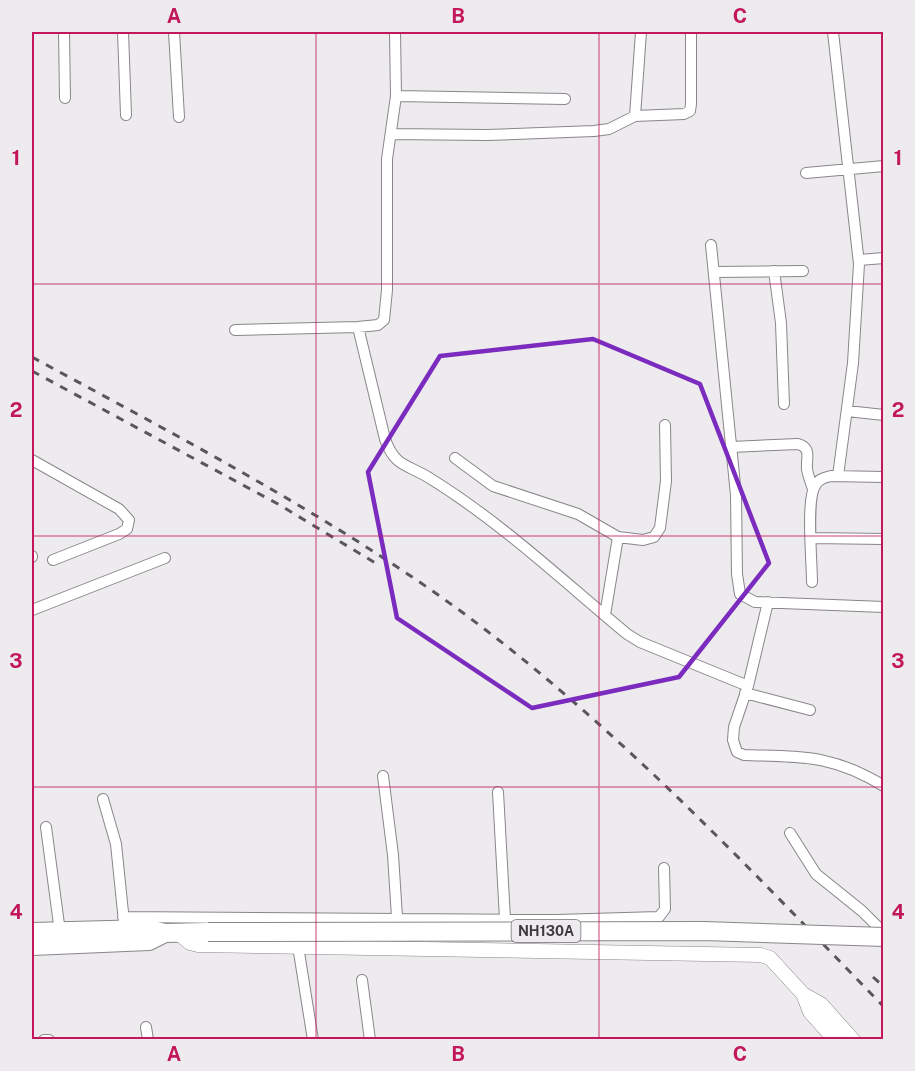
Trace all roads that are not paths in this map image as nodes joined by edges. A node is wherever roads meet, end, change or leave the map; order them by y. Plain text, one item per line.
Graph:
1 (64, 32) edge
2 (123, 32) edge
3 (174, 32) edge
4 (395, 32) edge
5 (641, 32) edge
6 (691, 32) edge
7 (833, 32) edge
8 (396, 96) junction
9 (65, 98) dead end
10 (566, 99) dead end
11 (126, 115) dead end
12 (635, 116) junction
13 (179, 117) dead end
14 (391, 134) junction
15 (884, 166) edge
16 (849, 170) junction
17 (806, 173) dead end
18 (711, 245) dead end
19 (884, 258) edge
20 (859, 260) junction
21 (774, 271) junction
22 (803, 271) dead end
23 (714, 272) junction
24 (358, 327) junction
25 (235, 330) dead end
26 (784, 404) dead end
27 (847, 411) junction
28 (884, 415) edge
29 (665, 425) dead end
30 (731, 447) junction
31 (455, 458) dead end
32 (32, 460) edge
33 (838, 476) junction
34 (884, 477) edge
35 (813, 489) junction
36 (618, 537) junction
37 (812, 538) junction
38 (884, 539) edge
39 (165, 558) dead end
40 (53, 560) dead end
41 (812, 582) dead end
42 (768, 603) junction
43 (884, 607) edge
44 (32, 609) edge
45 (605, 615) junction
46 (746, 690) junction
47 (810, 710) dead end
48 (383, 776) dead end
49 (884, 786) edge
50 (498, 792) dead end
51 (103, 799) dead end
52 (46, 827) dead end
53 (790, 833) dead end
54 (664, 868) dead end
55 (397, 917) junction
56 (505, 919) junction
57 (124, 923) junction
58 (32, 932) edge
59 (60, 932) junction
60 (172, 933) junction
61 (884, 935) edge
62 (32, 946) edge
63 (298, 946) junction
64 (362, 980) dead end
65 (803, 994) junction
66 (146, 1027) dead end
67 (44, 1040) edge
68 (49, 1040) edge
69 (148, 1040) edge
70 (313, 1040) edge
71 (370, 1040) edge
72 (835, 1040) edge
73 (853, 1040) edge

1 - 9 street
2 - 11 street
3 - 13 street
4 - 8 street
5 - 12 street
6 - 12 street
7 - 16 street
8 - 10 street
8 - 14 street
12 - 14 street
14 - 24 street
15 - 16 street
16 - 17 street
16 - 20 street
18 - 23 street
19 - 20 street
20 - 27 street
21 - 22 street
21 - 23 street
21 - 26 street
23 - 30 street
24 - 25 street
24 - 45 street
27 - 28 street
27 - 33 street
29 - 36 street
30 - 35 street
30 - 42 street
31 - 36 street
32 - 40 street
33 - 34 street
33 - 35 street
35 - 37 street
36 - 45 street
37 - 38 street
37 - 41 street
39 - 44 street
42 - 43 street
42 - 46 street
45 - 46 street
46 - 47 street
46 - 49 street
48 - 55 street
50 - 56 street
51 - 57 street
52 - 59 street
53 - 61 street
54 - 56 street
55 - 56 street
55 - 57 street
57 - 59 highway, NH130A
57 - 60 highway, NH130A
58 - 59 highway, NH130A
60 - 61 highway, NH130A, bridge
60 - 62 highway, NH130A
60 - 63 street
63 - 65 street
63 - 70 street
64 - 71 street
65 - 72 street
65 - 73 street
66 - 69 street
67 - 68 street

